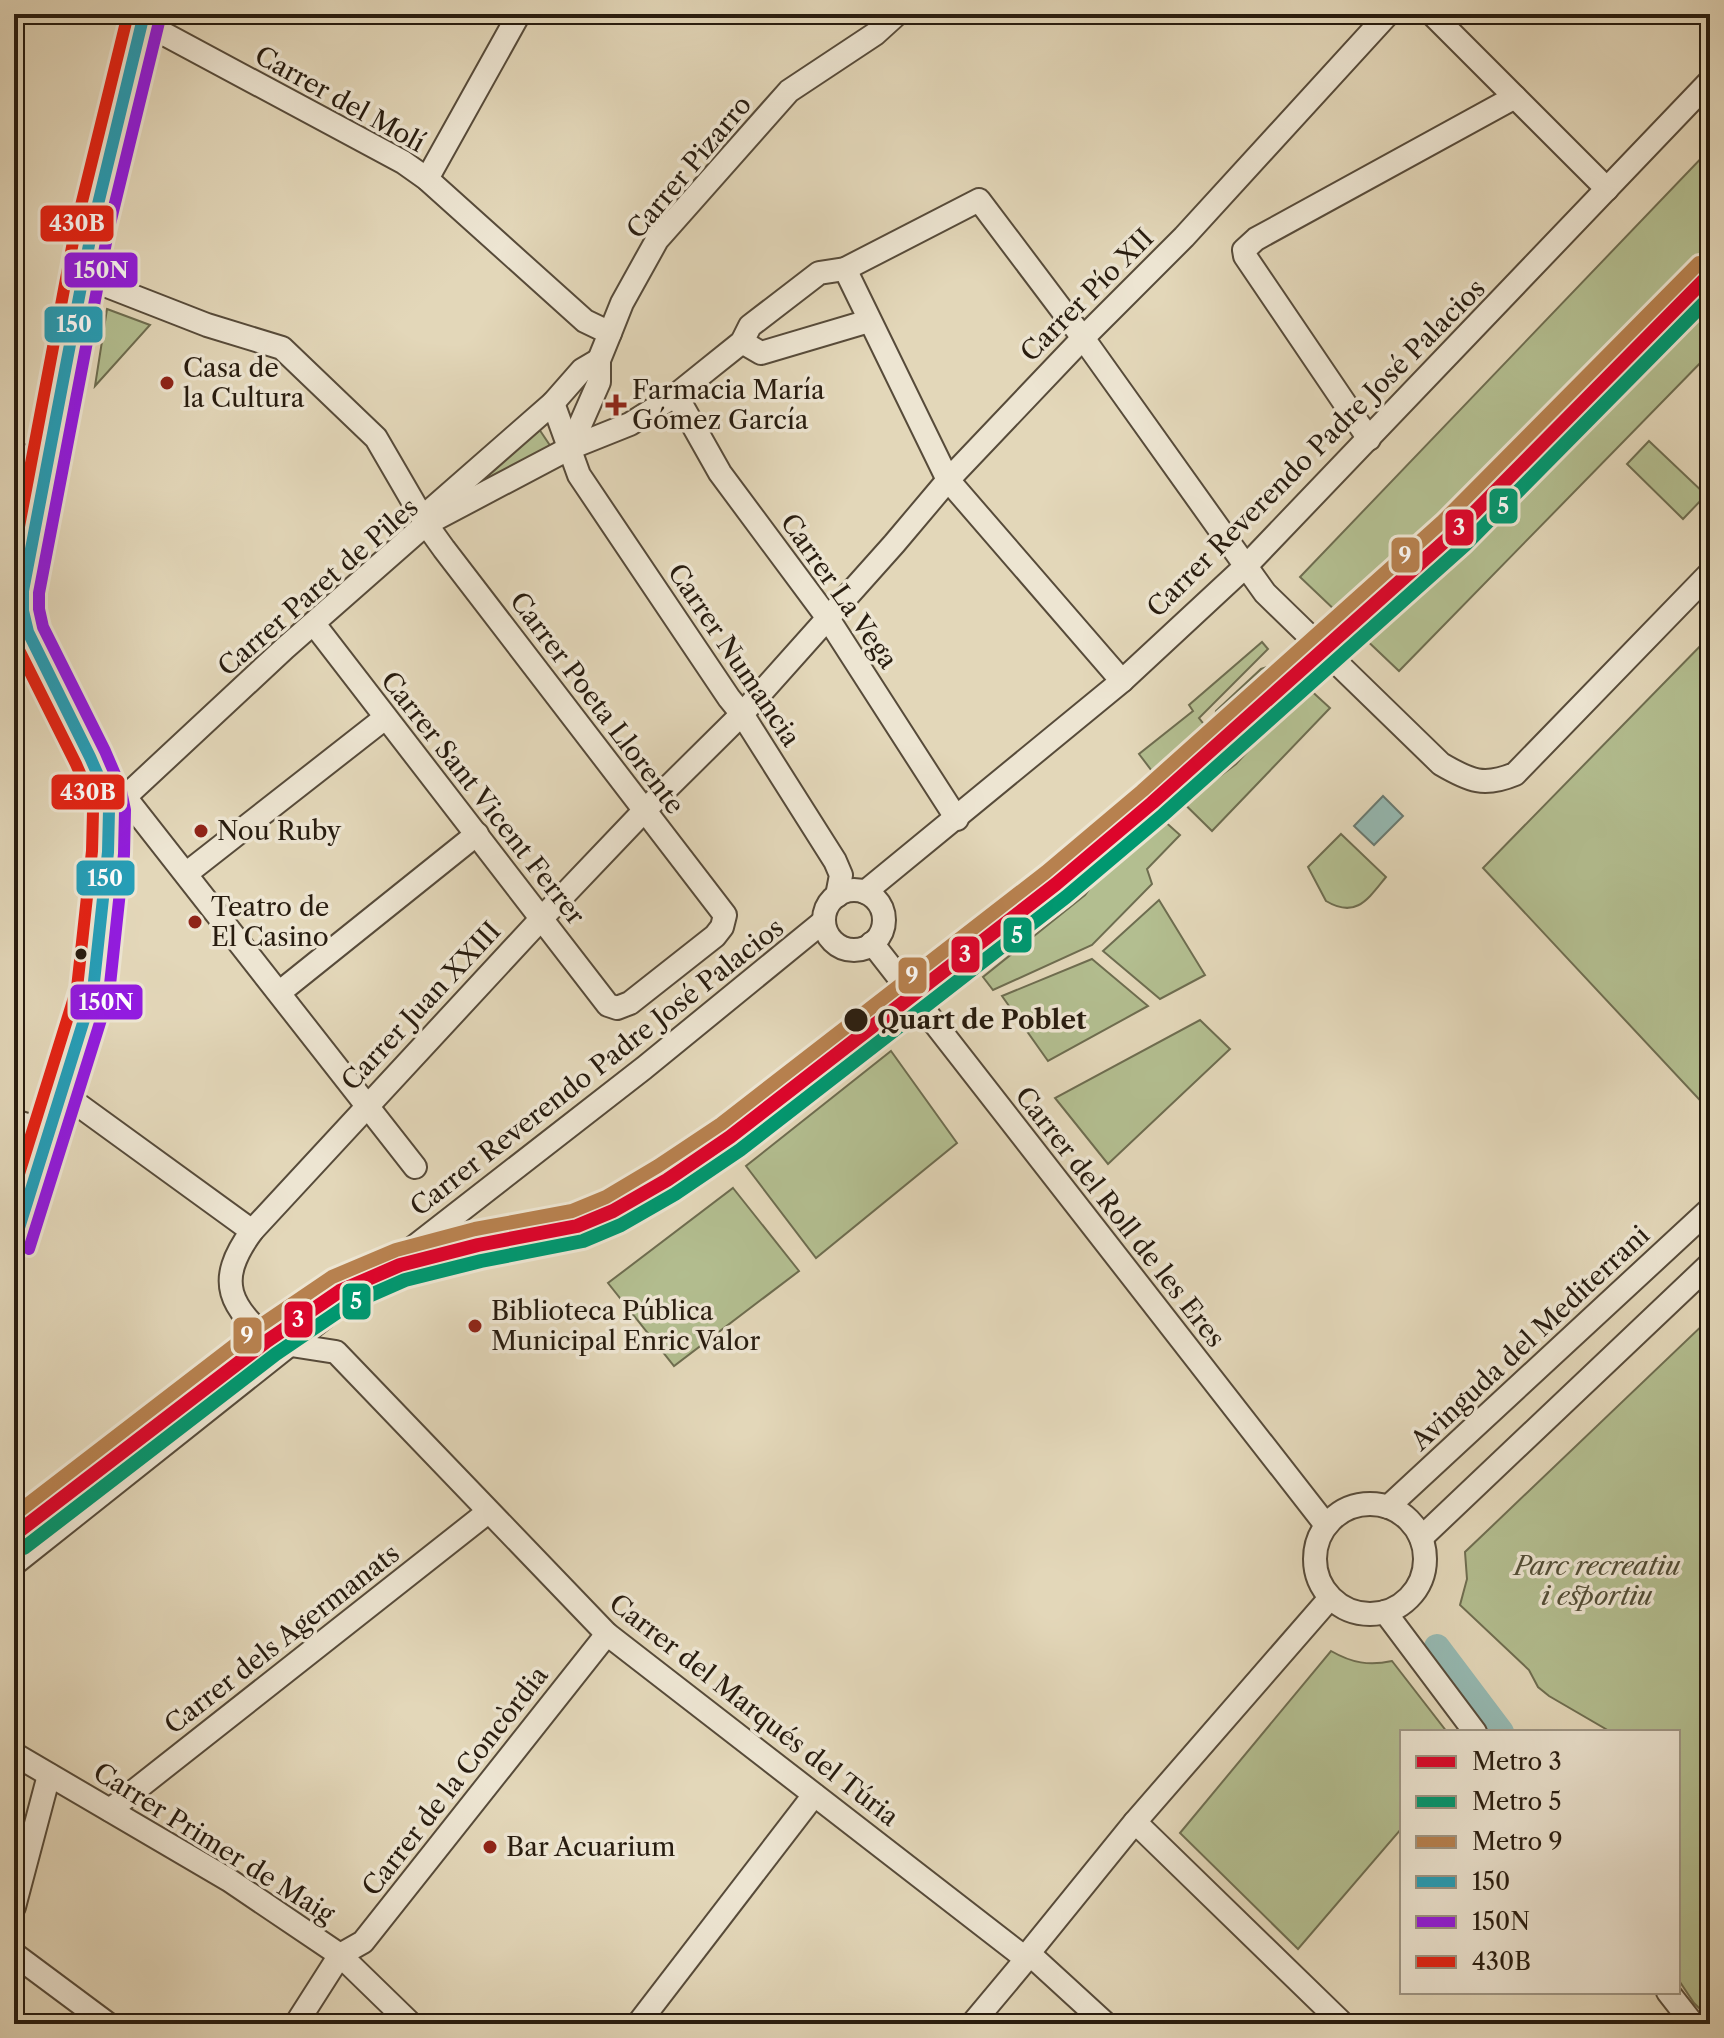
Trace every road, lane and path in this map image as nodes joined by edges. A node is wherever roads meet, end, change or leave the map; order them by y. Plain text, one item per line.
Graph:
1 (519, 14) edge
2 (897, 14) edge
3 (1388, 14) edge
4 (1432, 14) edge
5 (143, 18) edge
6 (1710, 81) edge
7 (1515, 97) junction
8 (427, 179) junction
9 (1607, 189) junction
10 (845, 269) junction
11 (84, 277) junction
12 (869, 321) junction
13 (610, 333) junction
14 (1083, 338) junction
15 (742, 342) junction
16 (599, 360) junction
17 (676, 395) junction
18 (553, 403) junction
19 (1369, 439) junction
20 (570, 448) junction
21 (48, 460) junction
22 (14, 463) edge
23 (948, 480) junction
24 (424, 521) junction
25 (23, 540) edge
26 (1247, 565) junction
27 (1710, 573) edge
28 (827, 617) junction
29 (314, 624) junction
30 (21, 636) edge
31 (1122, 681) junction
32 (742, 714) junction
33 (385, 718) junction
34 (113, 797) junction
35 (643, 812) junction
36 (957, 819) junction
37 (477, 834) junction
38 (187, 873) junction
39 (865, 892) junction
40 (837, 896) junction
41 (725, 915) joint
42 (541, 919) junction
43 (824, 921) junction
44 (872, 943) junction
45 (280, 992) junction
46 (608, 1005) joint
47 (62, 1093) junction
48 (367, 1105) junction
49 (14, 1121) edge
50 (50, 1132) junction
51 (415, 1167) dead end
52 (1710, 1209) edge
53 (252, 1231) junction
54 (14, 1244) edge
55 (1710, 1264) edge
56 (291, 1345) junction
57 (1388, 1507) junction
58 (488, 1512) junction
59 (1326, 1525) junction
60 (1421, 1538) junction
61 (14, 1564) edge
62 (1330, 1598) junction
63 (1385, 1612) junction
64 (607, 1634) junction
65 (1474, 1730) edge
66 (14, 1754) edge
67 (49, 1775) junction
68 (814, 1795) junction
69 (110, 1810) junction
70 (1135, 1822) junction
71 (14, 1907) edge
72 (14, 1954) edge
73 (340, 1955) junction
74 (1028, 1956) junction
75 (1670, 1994) edge
76 (108, 2024) edge
77 (296, 2024) edge
78 (411, 2024) edge
79 (638, 2024) edge
80 (972, 2024) edge
81 (1106, 2024) edge
82 (1343, 2024) edge
83 (1693, 2024) edge

1 - 8 street
2 - 13 street, Carrer Pizarro
3 - 14 street, Carrer Pío XII
4 - 7 street
5 - 8 street, Carrer del Molí
5 - 11 street
6 - 9 street, Carrer Reverendo Padre José Palacios
7 - 9 street
7 - 19 street
8 - 13 street, Carrer del Molí
9 - 19 street, Carrer Reverendo Padre José Palacios
10 - 12 street
10 - 14 street, Carrer Paret de Piles
10 - 15 street, Carrer Paret de Piles
11 - 21 street
11 - 24 street, Carrer Poeta Llorente
12 - 15 street
12 - 23 street
13 - 16 street, Carrer Pizarro
14 - 23 street, Carrer Pío XII
14 - 26 street
15 - 17 street, Carrer Paret de Piles
16 - 18 street, Carrer Paret de Piles
16 - 20 street, Carrer Pizarro
17 - 20 street, Carrer Paret de Piles
17 - 28 street, Carrer La Vega
18 - 20 street, Carrer Numancia
18 - 24 street, Carrer Paret de Piles
19 - 26 street, Carrer Reverendo Padre José Palacios
20 - 24 street, Carrer Paret de Piles
20 - 32 street, Carrer Numancia
21 - 22 street
21 - 25 street
23 - 28 street, Carrer Pío XII
23 - 31 street
24 - 29 street, Carrer Paret de Piles
24 - 35 street, Carrer Poeta Llorente
25 - 30 street
26 - 27 street
26 - 31 street, Carrer Reverendo Padre José Palacios
28 - 32 street, Carrer Pío XII
28 - 36 street, Carrer La Vega
29 - 33 street, Carrer Sant Vicent Ferrer
29 - 34 street, Carrer Paret de Piles
30 - 34 street
31 - 36 street, Carrer Reverendo Padre José Palacios
32 - 35 street, Carrer Juan XXIII
32 - 40 street, Carrer Numancia
33 - 37 street, Carrer Sant Vicent Ferrer
33 - 38 street
34 - 38 street
34 - 47 street
35 - 41 street, Carrer Poeta Llorente
35 - 42 street, Carrer Juan XXIII
36 - 39 street, Carrer Reverendo Padre José Palacios
37 - 42 street, Carrer Sant Vicent Ferrer
37 - 45 street
38 - 45 street
39 - 40 street
39 - 44 street
40 - 43 street, Carrer Reverendo Padre José Palacios
41 - 46 street, Carrer Reverendo Padre José Palacios
42 - 46 street, Carrer Sant Vicent Ferrer
42 - 48 street, Carrer Juan XXIII
43 - 44 street, Carrer Reverendo Padre José Palacios
43 - 56 street, Carrer Reverendo Padre José Palacios
44 - 59 street, Carrer del Roll de les Eres
45 - 48 street
47 - 50 street
47 - 53 street
48 - 51 street
48 - 53 street, Carrer Juan XXIII
49 - 50 street
50 - 54 street
52 - 57 street, Avinguda del Mediterrani
53 - 56 street, Carrer Juan XXIII
55 - 60 street
56 - 58 street, Carrer del Marqués del Túria
56 - 61 street, Carrer Reverendo Padre José Palacios
57 - 59 street
57 - 60 street
58 - 64 street, Carrer del Marqués del Túria
58 - 69 street, Carrer dels Agermanats
59 - 62 street
60 - 63 street
62 - 63 street
62 - 70 street
63 - 65 street
64 - 68 street, Carrer del Marqués del Túria
64 - 73 street, Carrer de la Concòrdia
66 - 67 street, Carrer Primer de Maig
67 - 69 street, Carrer Primer de Maig
67 - 71 street
68 - 74 street, Carrer del Marqués del Túria
68 - 79 street
69 - 73 street, Carrer Primer de Maig
70 - 74 street
70 - 82 street
72 - 76 street
73 - 77 street
73 - 78 street, Carrer Primer de Maig
74 - 80 street
74 - 81 street, Carrer del Marqués del Túria
75 - 83 street

